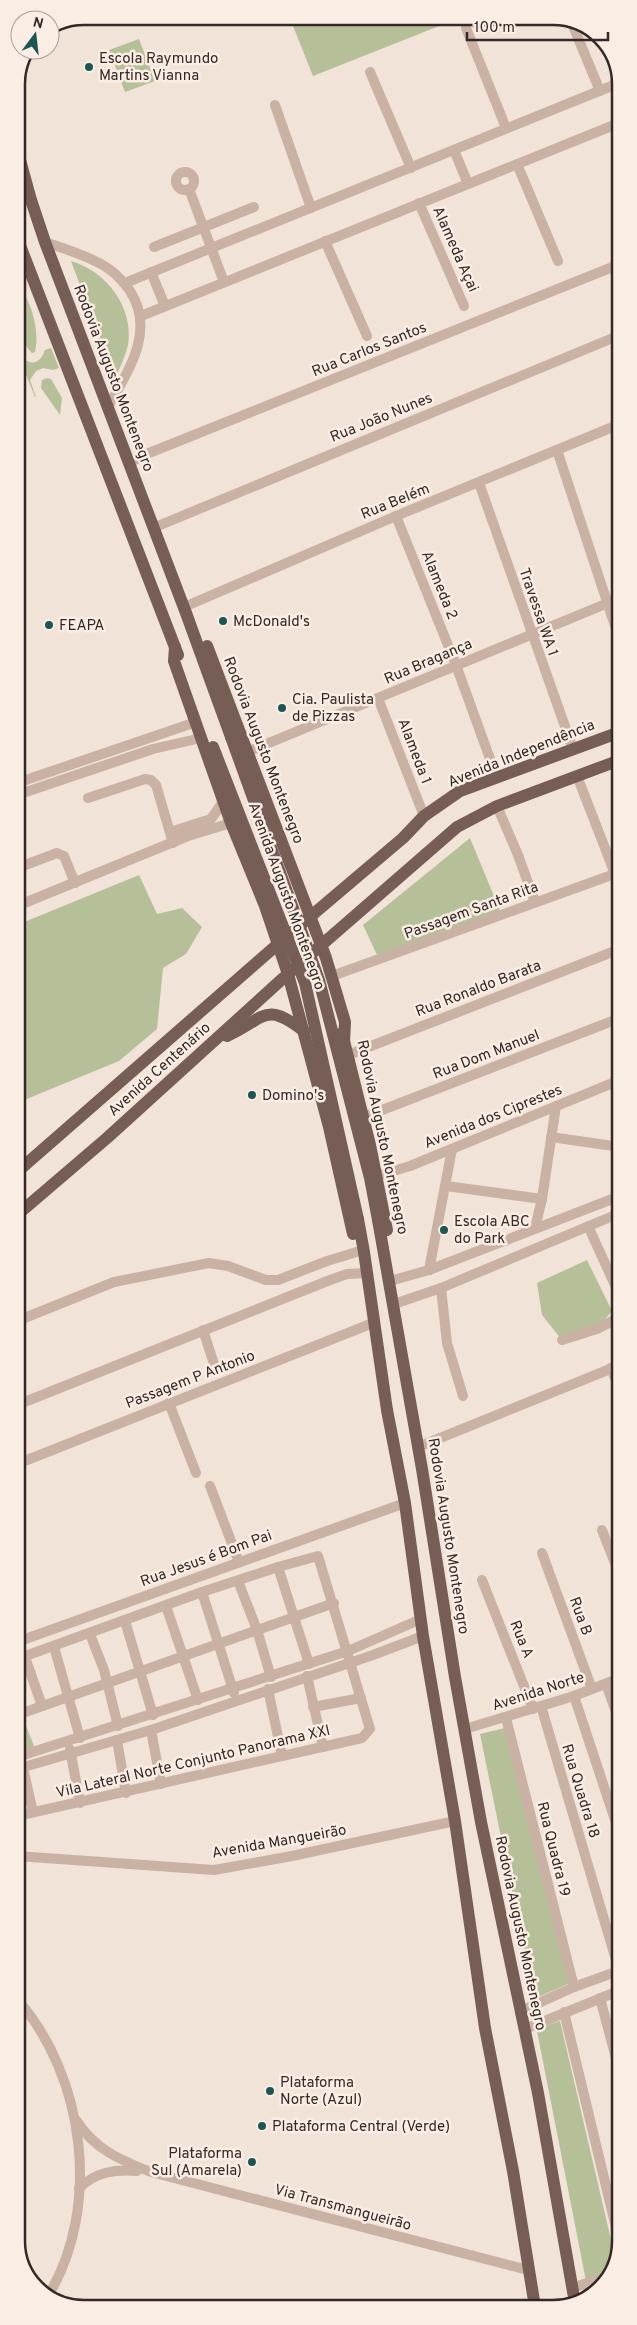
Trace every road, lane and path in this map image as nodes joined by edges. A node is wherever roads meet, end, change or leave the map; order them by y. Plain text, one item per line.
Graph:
1 (466, 28) dead end
2 (574, 28) edge
3 (370, 72) dead end
4 (612, 86) edge
5 (600, 91) junction
6 (275, 105) dead end
7 (506, 128) junction
8 (612, 128) edge
9 (454, 150) junction
10 (517, 164) junction
11 (410, 168) junction
12 (25, 180) edge
13 (468, 184) junction
14 (189, 189) dead end
15 (419, 203) junction
16 (254, 207) dead end
17 (311, 208) junction
18 (203, 228) junction
19 (325, 241) junction
20 (45, 242) junction
21 (154, 247) dead end
22 (211, 248) junction
23 (25, 259) edge
24 (558, 261) dead end
25 (612, 267) edge
26 (25, 271) edge
27 (151, 272) junction
28 (32, 277) junction
29 (224, 282) junction
30 (125, 283) junction
31 (165, 306) junction
32 (464, 306) dead end
33 (140, 316) junction
34 (367, 336) dead end
35 (612, 338) edge
36 (108, 408) junction
37 (612, 427) edge
38 (557, 450) junction
39 (130, 463) junction
40 (479, 483) junction
41 (396, 516) junction
42 (154, 528) junction
43 (612, 601) edge
44 (607, 603) junction
45 (185, 610) junction
46 (612, 618) edge
47 (531, 634) junction
48 (175, 647) junction
49 (456, 665) junction
50 (378, 698) junction
51 (196, 722) junction
52 (612, 735) edge
53 (201, 738) junction
54 (573, 749) junction
55 (247, 752) junction
56 (612, 763) edge
57 (577, 776) junction
58 (496, 778) junction
59 (25, 780) edge
60 (25, 792) edge
61 (88, 798) dead end
62 (223, 802) junction
63 (497, 806) junction
64 (424, 816) junction
65 (213, 823) junction
66 (231, 823) junction
67 (170, 832) junction
68 (173, 843) junction
69 (612, 861) edge
70 (25, 865) edge
71 (612, 875) edge
72 (296, 882) junction
73 (75, 883) junction
74 (535, 902) junction
75 (25, 903) edge
76 (265, 906) junction
77 (312, 917) junction
78 (271, 923) junction
79 (278, 944) junction
80 (322, 946) junction
81 (612, 952) edge
82 (256, 963) junction
83 (288, 974) junction
84 (332, 976) junction
85 (612, 1021) edge
86 (302, 1025) junction
87 (216, 1041) junction
88 (344, 1042) junction
89 (348, 1055) junction
90 (612, 1083) edge
91 (556, 1106) junction
92 (364, 1117) junction
93 (551, 1137) junction
94 (612, 1146) edge
95 (452, 1149) junction
96 (25, 1165) edge
97 (377, 1176) junction
98 (446, 1186) junction
99 (542, 1199) junction
100 (612, 1199) edge
101 (25, 1208) edge
102 (612, 1217) edge
103 (588, 1226) junction
104 (535, 1228) junction
105 (362, 1251) junction
106 (341, 1256) junction
107 (386, 1265) junction
108 (428, 1270) junction
109 (367, 1273) junction
110 (347, 1274) junction
111 (612, 1278) edge
112 (278, 1280) junction
113 (390, 1281) junction
114 (441, 1288) junction
115 (283, 1298) junction
116 (394, 1304) junction
117 (25, 1317) edge
118 (612, 1321) edge
119 (373, 1324) junction
120 (203, 1330) junction
121 (562, 1340) dead end
122 (612, 1369) edge
123 (216, 1370) dead end
124 (463, 1396) dead end
125 (25, 1402) edge
126 (169, 1403) junction
127 (418, 1447) junction
128 (25, 1461) edge
129 (196, 1472) dead end
130 (210, 1486) dead end
131 (405, 1503) junction
132 (602, 1530) dead end
133 (542, 1553) dead end
134 (612, 1556) edge
135 (239, 1562) junction
136 (278, 1567) junction
137 (482, 1580) dead end
138 (238, 1581) junction
139 (202, 1592) junction
140 (334, 1603) junction
141 (166, 1606) junction
142 (292, 1617) junction
143 (421, 1620) junction
144 (125, 1621) junction
145 (257, 1630) junction
146 (90, 1634) junction
147 (423, 1636) junction
148 (25, 1639) edge
149 (220, 1643) junction
150 (54, 1647) junction
151 (348, 1651) junction
152 (184, 1656) junction
153 (25, 1657) edge
154 (352, 1662) junction
155 (309, 1664) junction
156 (25, 1667) edge
157 (141, 1670) junction
158 (307, 1676) junction
159 (271, 1677) junction
160 (612, 1681) edge
161 (107, 1682) junction
162 (606, 1684) junction
163 (233, 1688) junction
164 (268, 1689) junction
165 (592, 1689) junction
166 (69, 1696) junction
167 (574, 1696) junction
168 (361, 1698) junction
169 (198, 1700) junction
170 (236, 1701) junction
171 (612, 1701) edge
172 (42, 1706) junction
173 (313, 1707) junction
174 (537, 1708) junction
175 (25, 1711) edge
176 (153, 1715) junction
177 (506, 1718) junction
178 (118, 1726) junction
179 (465, 1729) junction
180 (150, 1730) junction
181 (80, 1738) junction
182 (68, 1740) junction
183 (117, 1740) junction
184 (322, 1747) junction
185 (25, 1754) edge
186 (71, 1754) junction
187 (282, 1756) junction
188 (25, 1768) edge
189 (161, 1784) junction
190 (25, 1786) edge
191 (126, 1793) junction
192 (80, 1803) junction
193 (612, 1810) edge
194 (33, 1812) junction
195 (25, 1814) edge
196 (455, 1821) junction
197 (25, 1857) edge
198 (612, 1945) edge
199 (612, 1973) edge
200 (574, 1987) junction
201 (612, 1993) edge
202 (600, 1998) junction
203 (25, 2009) edge
204 (521, 2010) junction
205 (564, 2012) junction
206 (525, 2029) junction
207 (612, 2043) edge
208 (76, 2120) junction
209 (150, 2172) junction
210 (79, 2188) junction
211 (612, 2211) edge
212 (528, 2270) junction
213 (597, 2280) edge
214 (572, 2288) junction
215 (51, 2290) edge
216 (574, 2297) edge
217 (534, 2300) edge

1 - 7 street
2 - 5 street
3 - 11 street
4 - 5 street
5 - 7 street
6 - 17 street
7 - 9 street
8 - 10 street
9 - 11 street
9 - 13 street
10 - 13 street
10 - 24 street
11 - 17 street
12 - 20 main road, Rodovia Augusto Montenegro
13 - 15 street
14 - 18 street
15 - 19 street
15 - 32 street, Alameda Açai
16 - 18 street
17 - 22 street
18 - 21 street
18 - 22 street
19 - 29 street
19 - 34 street
20 - 30 street
20 - 36 main road, Rodovia Augusto Montenegro
22 - 27 street
22 - 29 street
23 - 28 main road
25 - 39 street, Rua Carlos Santos
26 - 28 street
27 - 30 street
27 - 31 street
28 - 48 main road
29 - 31 street
30 - 33 street
31 - 33 street
33 - 36 street
35 - 42 street, Rua João Nunes
36 - 39 main road, Rodovia Augusto Montenegro
37 - 38 street, Rua Belém
38 - 40 street, Rua Belém
38 - 44 street
39 - 42 main road, Rodovia Augusto Montenegro
40 - 41 street, Rua Belém
40 - 47 street, Travessa WA 1
41 - 45 street, Rua Belém
41 - 49 street, Alameda 2
42 - 45 main road, Rodovia Augusto Montenegro
43 - 44 street, Rua Bragança
44 - 46 street
44 - 47 street, Rua Bragança
45 - 55 main road, Rodovia Augusto Montenegro
45 - 107 main road, Avenida Augusto Montenegro, bridge
47 - 49 street, Rua Bragança
47 - 54 street, Travessa WA 1
48 - 51 main road
48 - 105 main road, Avenida Augusto Montenegro, bridge
49 - 50 street, Rua Bragança
49 - 58 street, Alameda 2
50 - 55 street, Rua Bragança
50 - 64 street, Alameda 1
51 - 53 main road
51 - 59 street
52 - 54 main road, Avenida Independência
53 - 60 street
53 - 62 main road
54 - 58 main road, Avenida Independência
55 - 72 main road, Rodovia Augusto Montenegro
56 - 57 main road
57 - 63 main road
57 - 69 street
58 - 64 main road, Avenida Independência
61 - 67 street
62 - 65 street
62 - 66 main road
63 - 74 street
63 - 80 main road
64 - 77 main road, Avenida Independência
65 - 66 street
65 - 67 street
65 - 68 street
66 - 76 main road
67 - 68 street
68 - 73 street
70 - 73 street
71 - 74 street, Passagem Santa Rita
72 - 76 main road
72 - 77 main road, Rodovia Augusto Montenegro
73 - 75 street
74 - 84 street, Passagem Santa Rita
76 - 78 main road
77 - 79 main road, Avenida Independência
77 - 80 main road, Rodovia Augusto Montenegro
78 - 79 main road
78 - 82 main road
79 - 82 main road, Avenida Centenário
79 - 83 main road
80 - 83 main road, Avenida Centenário
80 - 84 main road, Rodovia Augusto Montenegro
81 - 89 street, Rua Ronaldo Barata
82 - 96 main road, Avenida Centenário
83 - 86 main road
83 - 87 main road, Avenida Centenário
84 - 88 main road, Rodovia Augusto Montenegro
85 - 92 street, Rua Dom Manuel
86 - 87 main road
86 - 88 main road
86 - 105 main road
87 - 101 main road, Avenida Centenário
88 - 89 main road, Rodovia Augusto Montenegro
89 - 92 main road, Rodovia Augusto Montenegro
90 - 91 street, Avenida dos Ciprestes
91 - 93 street
91 - 95 street, Avenida dos Ciprestes
92 - 97 main road, Rodovia Augusto Montenegro
93 - 94 street
93 - 99 street
95 - 97 street, Avenida dos Ciprestes
95 - 98 street
97 - 107 main road, Rodovia Augusto Montenegro
98 - 99 street
98 - 108 street
99 - 104 street
100 - 104 street
102 - 103 street
103 - 111 street
103 - 114 street
104 - 108 street
105 - 106 street
105 - 109 main road
106 - 110 street
106 - 112 street
107 - 113 main road, Rodovia Augusto Montenegro
108 - 113 street
109 - 110 street
109 - 119 main road
110 - 115 street
112 - 115 street
112 - 117 street
113 - 116 main road, Rodovia Augusto Montenegro
114 - 116 street
114 - 124 street
115 - 120 street
116 - 127 main road, Rodovia Augusto Montenegro
118 - 121 street
119 - 126 street, Passagem P Antonio
119 - 131 main road
120 - 123 street
120 - 125 street
122 - 127 street
126 - 128 street, Passagem P Antonio
126 - 129 street
127 - 179 main road, Rodovia Augusto Montenegro
130 - 135 street
131 - 135 street, Rua Jesus é Bom Pai
131 - 143 main road
132 - 134 street
133 - 165 street, Rua B
135 - 148 street, Rua Jesus é Bom Pai
136 - 138 street
136 - 140 street
136 - 142 street
137 - 174 street, Rua A
138 - 139 street
138 - 145 street
139 - 141 street
139 - 149 street
140 - 142 street
140 - 151 street
141 - 144 street
141 - 152 street
142 - 145 street
142 - 155 street
143 - 147 main road
143 - 151 street
144 - 146 street
144 - 157 street
145 - 149 street
145 - 159 street
146 - 150 street
146 - 161 street
147 - 154 street
147 - 196 main road
149 - 152 street
149 - 163 street
150 - 153 street
150 - 166 street
151 - 154 street
151 - 155 street
152 - 157 street
152 - 169 street
154 - 158 street
154 - 168 street
155 - 159 street
156 - 172 street
157 - 161 street
157 - 176 street
158 - 164 street
158 - 173 street
159 - 163 street
160 - 162 street, Avenida Norte
161 - 166 street
161 - 178 street
162 - 165 street, Avenida Norte
162 - 171 street
163 - 169 street
163 - 170 street
164 - 170 street
164 - 187 street
165 - 167 street, Avenida Norte
166 - 172 street
166 - 181 street
167 - 174 street, Avenida Norte
167 - 193 street
168 - 173 street
168 - 184 street, Vila Lateral Norte Conjunto Panorama XXI
169 - 176 street
170 - 180 street
172 - 175 street
173 - 184 street
174 - 177 street, Avenida Norte
174 - 198 street, Rua Quadra 18
176 - 178 street
177 - 179 street, Avenida Norte
177 - 200 street, Rua Quadra 19
178 - 181 street
179 - 204 main road, Rodovia Augusto Montenegro
180 - 183 street
180 - 189 street
181 - 182 street
182 - 185 street
182 - 186 street
183 - 186 street
183 - 191 street
184 - 187 street, Vila Lateral Norte Conjunto Panorama XXI
186 - 188 street
186 - 192 street
187 - 189 street, Vila Lateral Norte Conjunto Panorama XXI
189 - 191 street, Vila Lateral Norte Conjunto Panorama XXI
190 - 194 street
191 - 192 street, Vila Lateral Norte Conjunto Panorama XXI
192 - 194 street, Vila Lateral Norte Conjunto Panorama XXI
194 - 195 street, Vila Lateral Norte Conjunto Panorama XXI
196 - 197 street, Avenida Mangueirão
196 - 212 main road
199 - 200 street
200 - 204 street
201 - 202 street
202 - 205 street
202 - 207 street
203 - 208 street, Via Transmangueirão
204 - 206 main road, Rodovia Augusto Montenegro
205 - 206 street
205 - 211 street
206 - 214 main road, Rodovia Augusto Montenegro
208 - 209 street, Via Transmangueirão
208 - 210 street, Via Transmangueirão
209 - 210 street, Via Transmangueirão
209 - 212 street, Via Transmangueirão
210 - 215 street, Via Transmangueirão
212 - 217 main road
213 - 214 street
214 - 216 main road, Rodovia Augusto Montenegro

